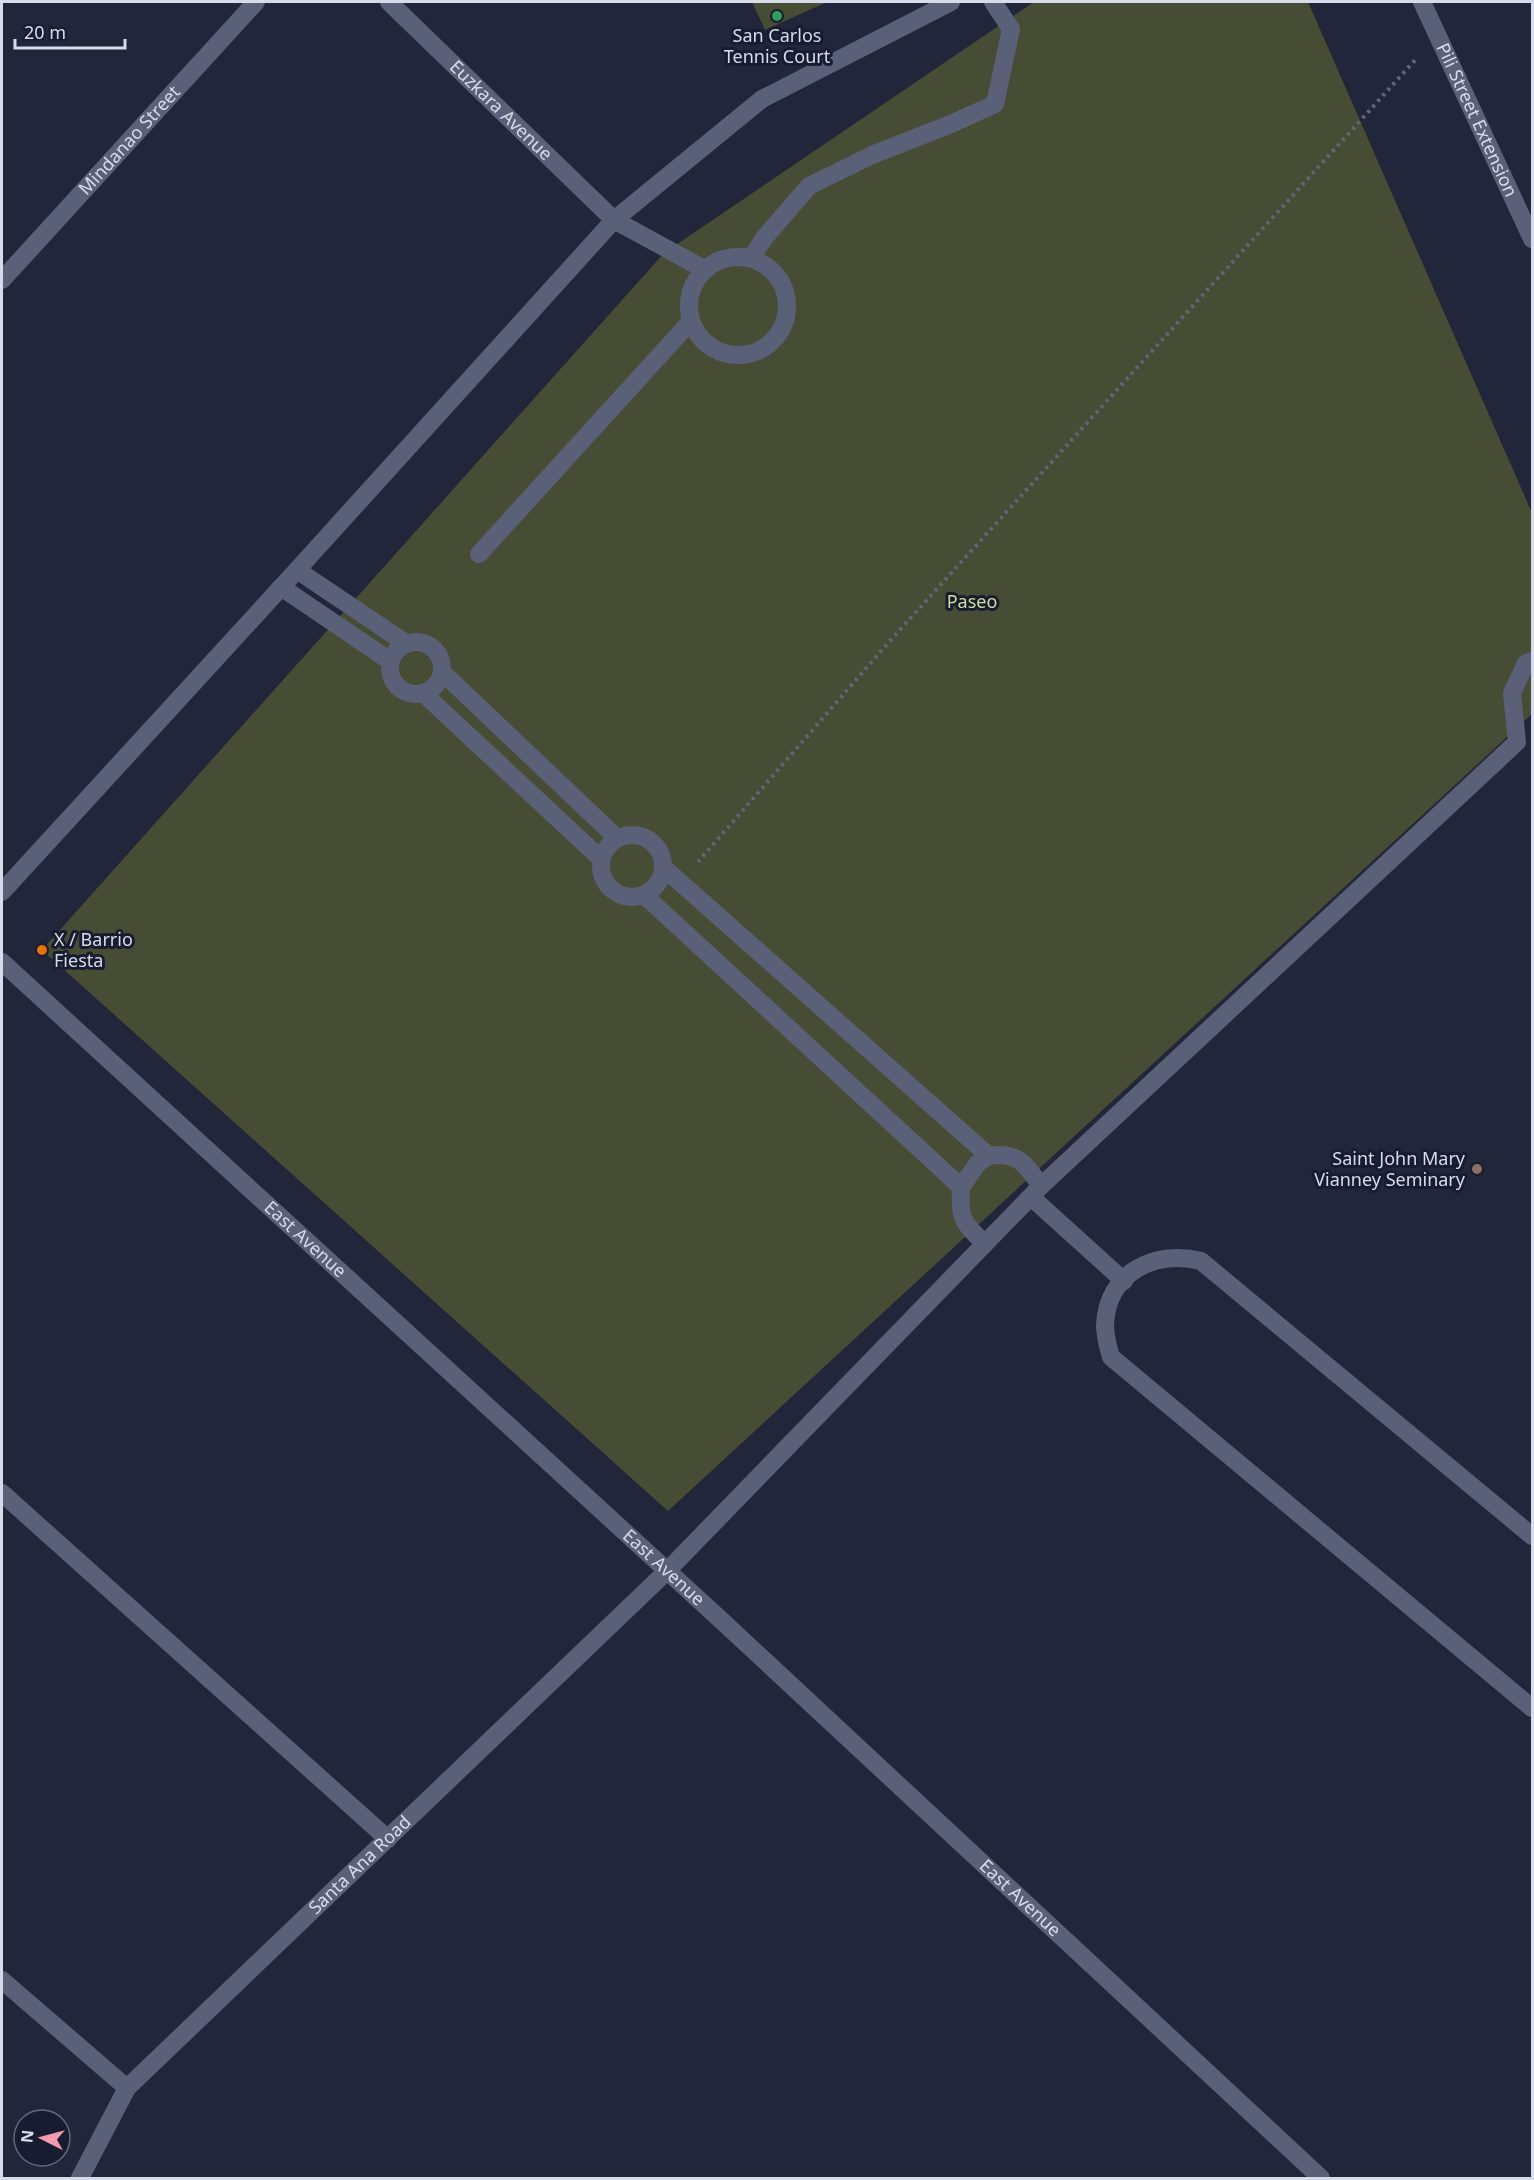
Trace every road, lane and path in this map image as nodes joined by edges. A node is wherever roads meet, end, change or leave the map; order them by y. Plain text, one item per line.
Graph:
1 (256, 2) edge
2 (389, 2) edge
3 (951, 2) edge
4 (993, 2) edge
5 (1422, 2) edge
6 (1438, 35) junction
7 (614, 220) junction
8 (1533, 239) edge
9 (752, 258) junction
10 (704, 269) junction
11 (2, 280) edge
12 (691, 321) junction
13 (479, 554) dead end
14 (297, 570) junction
15 (281, 587) junction
16 (407, 644) junction
17 (390, 661) junction
18 (1533, 661) edge
19 (442, 672) junction
20 (424, 694) junction
21 (491, 718) junction
22 (472, 738) junction
23 (1525, 742) edge
24 (531, 757) junction
25 (514, 778) junction
26 (617, 838) junction
27 (601, 859) junction
28 (664, 868) junction
29 (680, 883) junction
30 (2, 892) edge
31 (644, 895) junction
32 (2, 962) edge
33 (989, 1156) junction
34 (961, 1187) junction
35 (1036, 1191) junction
36 (985, 1245) junction
37 (1124, 1281) junction
38 (2, 1493) edge
39 (1533, 1536) edge
40 (667, 1571) junction
41 (1533, 1708) edge
42 (388, 1839) junction
43 (2, 1980) edge
44 (127, 2088) junction
45 (80, 2178) edge
46 (1321, 2178) edge

1 - 11 street, Mindanao Street
2 - 7 street, Euzkara Avenue
3 - 7 street
4 - 9 street
5 - 6 street, Pili Street Extension
6 - 8 street, Pili Street Extension
6 - 29 path
7 - 10 street, Euzkara Avenue
7 - 14 street
9 - 10 street
9 - 12 street
10 - 12 street
12 - 13 street
14 - 15 street
14 - 16 street
15 - 17 street
15 - 30 street
16 - 17 street
16 - 19 street
17 - 20 street
18 - 23 street
19 - 20 street
19 - 21 street
20 - 22 street
21 - 22 street
21 - 24 street
22 - 25 street
23 - 35 street
24 - 25 street
24 - 26 street
25 - 27 street
26 - 27 street
26 - 28 street
27 - 31 street
28 - 29 street
28 - 31 street
29 - 33 street
31 - 34 street
32 - 40 street, East Avenue
33 - 34 street
33 - 35 street
34 - 36 street
35 - 36 street
35 - 37 street
36 - 40 street, Santa Ana Road
37 - 39 street
37 - 41 street
38 - 42 street
40 - 42 street, Santa Ana Road
40 - 46 street, East Avenue
42 - 44 street, Santa Ana Road
43 - 44 street
44 - 45 street, Santa Ana Road

